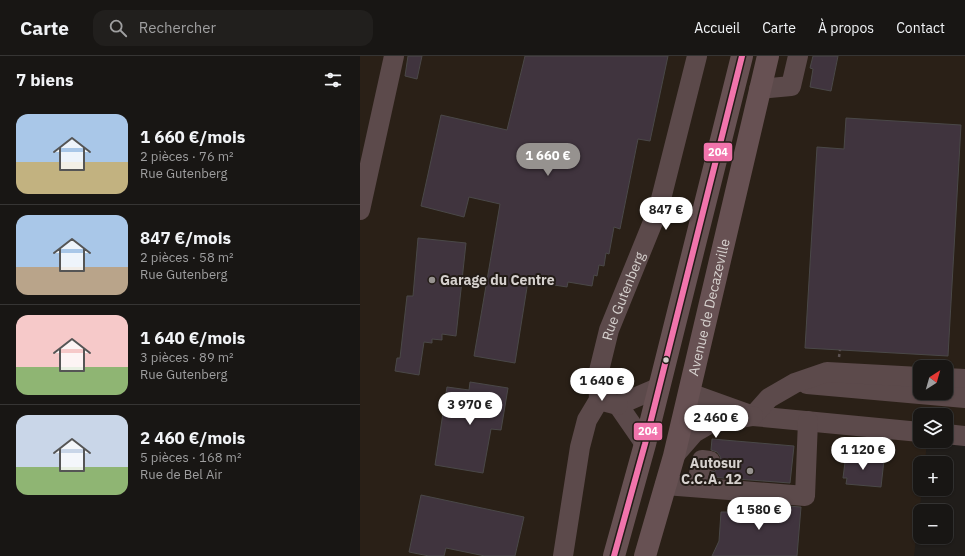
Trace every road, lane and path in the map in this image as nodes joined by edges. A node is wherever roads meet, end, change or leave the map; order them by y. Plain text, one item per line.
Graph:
1 (394, 56) edge
2 (697, 56) edge
3 (742, 56) edge
4 (768, 56) edge
5 (798, 56) edge
6 (759, 89) junction
7 (360, 210) edge
8 (913, 377) edge
9 (953, 378) edge
10 (965, 379) edge
11 (795, 383) junction
12 (660, 387) junction
13 (689, 393) junction
14 (965, 398) edge
15 (599, 400) junction
16 (618, 405) junction
17 (753, 416) junction
18 (808, 421) junction
19 (913, 431) edge
20 (953, 435) edge
21 (965, 436) edge
22 (645, 444) junction
23 (674, 456) junction
24 (710, 461) dead end
25 (665, 484) junction
26 (696, 487) junction
27 (647, 554) edge
28 (563, 556) edge
29 (614, 556) edge

1 - 7 street
2 - 15 street, Rue Gutenberg
3 - 12 main road, Avenue de Decazeville
4 - 6 main road, Avenue de Decazeville
5 - 6 street
6 - 13 main road, Avenue de Decazeville
8 - 11 street
9 - 10 street
11 - 14 street
11 - 17 street
12 - 16 street
12 - 22 main road, Avenue de Decazeville
13 - 17 street
13 - 23 main road, Avenue de Decazeville
15 - 16 street
15 - 28 street
16 - 22 street
17 - 18 street
17 - 23 street
18 - 19 street
18 - 26 street
20 - 21 street
22 - 29 main road, Avenue de Decazeville
23 - 25 main road, Avenue de Decazeville
24 - 26 street
25 - 26 street
25 - 27 main road, Avenue de Decazeville

